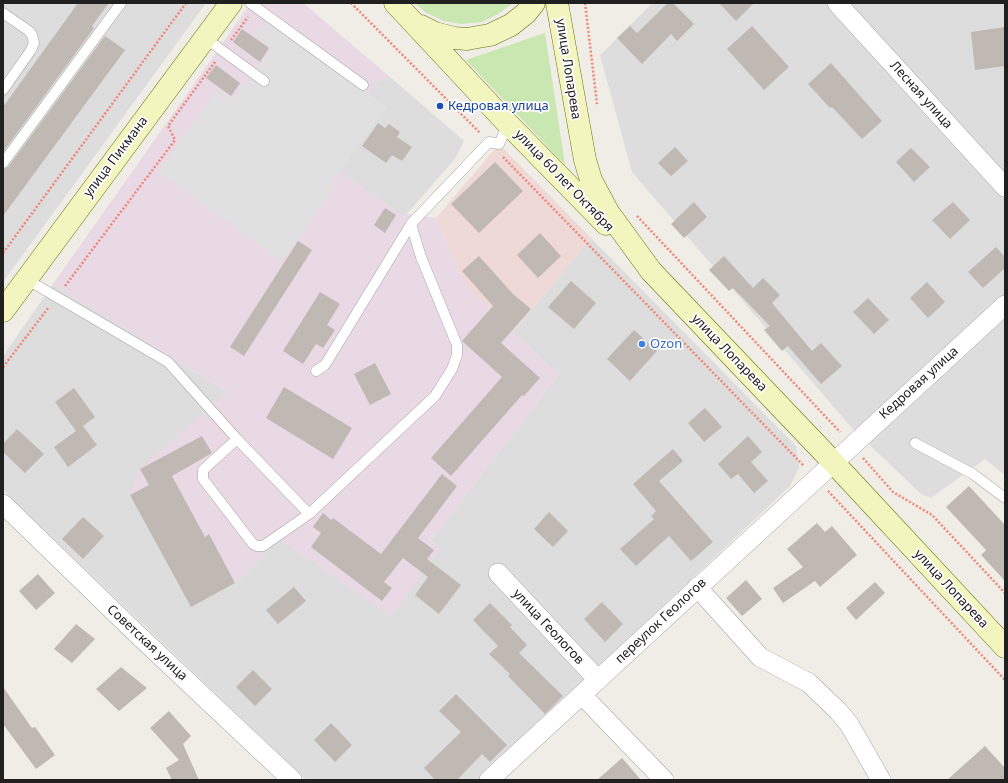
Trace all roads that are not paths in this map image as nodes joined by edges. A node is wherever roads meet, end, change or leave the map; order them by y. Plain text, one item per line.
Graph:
1 (120, 3) edge
2 (231, 3) edge
3 (250, 3) edge
4 (395, 3) edge
5 (534, 3) edge
6 (557, 3) edge
7 (837, 3) edge
8 (3, 13) edge
9 (411, 20) junction
10 (205, 38) junction
11 (264, 81) dead end
12 (363, 85) dead end
13 (3, 90) edge
14 (508, 124) junction
15 (3, 163) edge
16 (1005, 187) edge
17 (411, 224) junction
18 (652, 271) junction
19 (26, 279) junction
20 (1005, 305) edge
21 (3, 311) edge
22 (316, 371) dead end
23 (237, 439) junction
24 (915, 444) dead end
25 (833, 462) junction
26 (1005, 498) edge
27 (3, 504) edge
28 (309, 514) junction
29 (498, 573) dead end
30 (698, 587) junction
31 (1005, 647) edge
32 (598, 680) junction
33 (582, 695) junction
34 (292, 780) edge
35 (489, 780) edge
36 (664, 780) edge
37 (881, 780) edge

1 - 15 lane
2 - 10 main road, улица Пикмана
3 - 12 lane
4 - 9 main road, улица 60 лет Октября
5 - 9 main road
6 - 18 main road, улица Лопарева
7 - 16 street, Лесная улица
8 - 13 lane
9 - 14 main road, улица 60 лет Октября
10 - 11 lane
10 - 19 main road, улица Пикмана
14 - 17 lane
14 - 18 main road, улица 60 лет Октября
17 - 22 lane
17 - 28 lane
18 - 25 main road, улица Лопарева
19 - 21 main road, улица Пикмана
19 - 23 lane
20 - 25 street, Кедровая улица
23 - 28 lane
23 - 28 lane
24 - 26 lane
25 - 30 street, переулок Геологов
25 - 31 main road, улица Лопарева
27 - 34 street, Советская улица
29 - 32 street, улица Геологов
30 - 32 street, переулок Геологов
30 - 37 street
32 - 33 street, переулок Геологов
33 - 35 street, переулок Геологов
33 - 36 street

